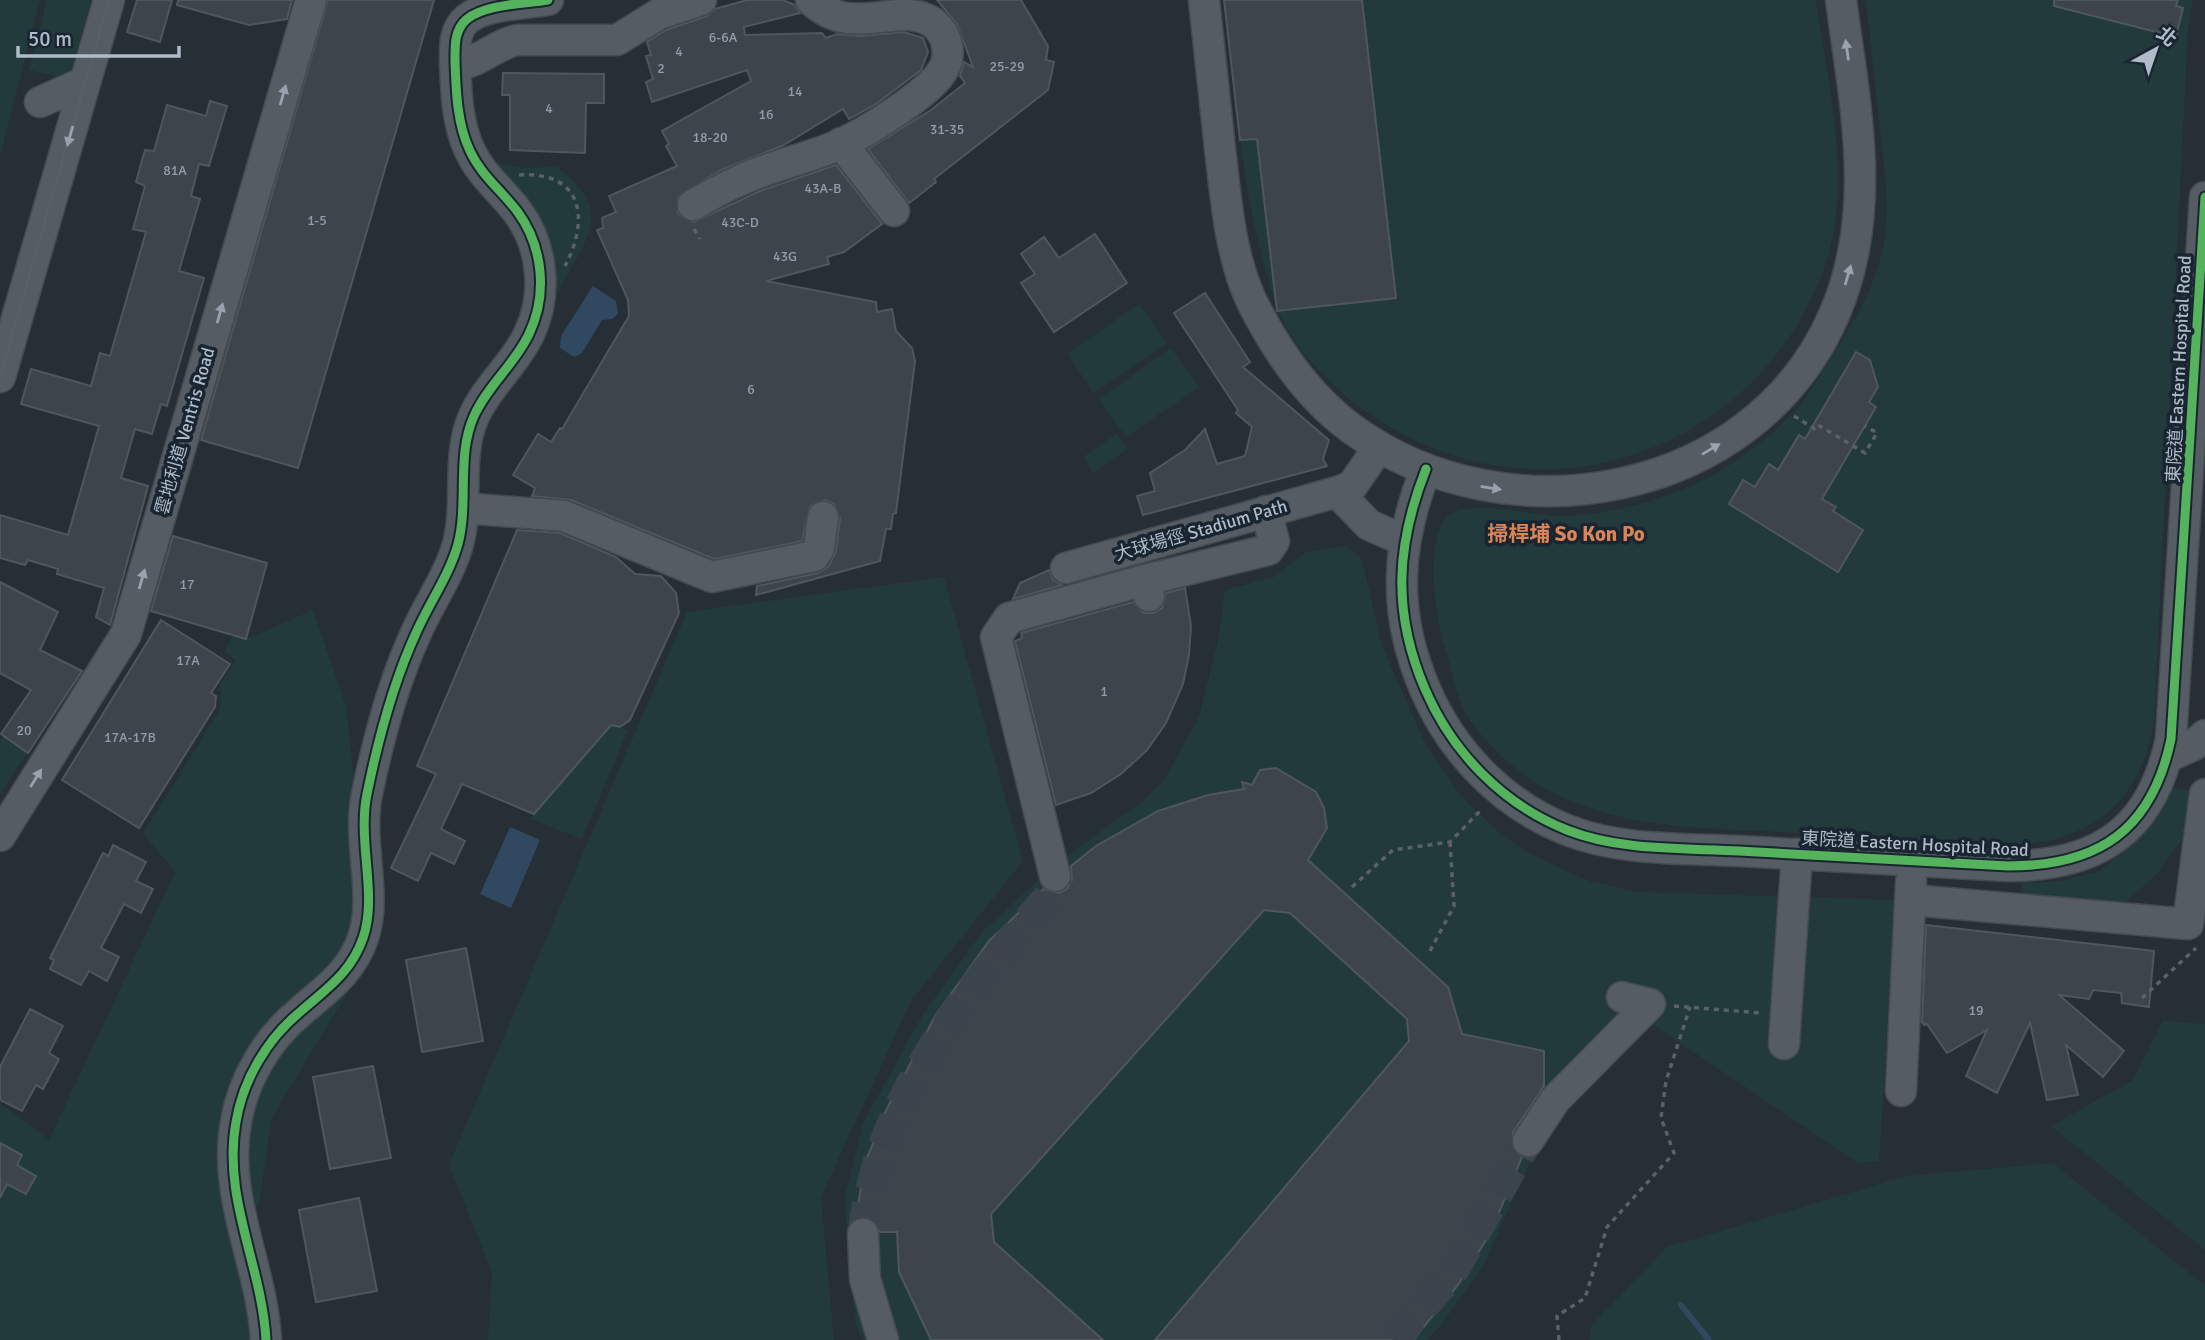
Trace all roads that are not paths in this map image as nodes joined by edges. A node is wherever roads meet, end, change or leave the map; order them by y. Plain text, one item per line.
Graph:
1 (109, 0) edge
2 (311, 0) edge
3 (548, 0) edge
4 (701, 0) edge
5 (811, 0) edge
6 (1204, 0) edge
7 (1841, 0) edge
8 (456, 65) junction
9 (85, 82) junction
10 (40, 102) dead end
11 (841, 144) junction
12 (2205, 197) edge
13 (693, 205) dead end
14 (894, 211) dead end
15 (11, 294) edge
16 (0, 377) edge
17 (1379, 447) junction
18 (1426, 469) junction
19 (1337, 492) junction
20 (463, 508) junction
21 (1266, 511) junction
22 (823, 517) dead end
23 (1403, 540) junction
24 (1066, 568) dead end
25 (2205, 735) edge
26 (2167, 757) junction
27 (2205, 794) edge
28 (0, 836) edge
29 (1797, 854) junction
30 (1912, 861) junction
31 (1055, 876) tunnel mouth
32 (1912, 900) junction
33 (1636, 1001) road end
34 (1786, 1030) road end
35 (1901, 1091) dead end
36 (1528, 1141) tunnel mouth
37 (863, 1234) tunnel mouth
38 (266, 1340) edge
39 (883, 1340) edge

1 - 9 street
28 -> 2 street, 雲地利道 Ventris Road
3 - 8 street
4 - 8 street
5 - 11 street
6 - 17 street
18 -> 7 street
8 - 20 street
9 - 10 street
9 -> 15 street
11 - 13 street
11 - 14 street
12 - 26 street, 東院道 Eastern Hospital Road
15 - 16 street
17 - 18 street
17 - 19 street, 大球場徑 Stadium Path
18 - 23 street, 東院道 Eastern Hospital Road
19 - 21 street, 大球場徑 Stadium Path
19 - 23 street
20 - 22 street
20 - 38 street
21 - 24 street, 大球場徑 Stadium Path
21 - 31 street
23 - 29 street, 東院道 Eastern Hospital Road
25 - 26 street
26 - 30 street, 東院道 Eastern Hospital Road
27 - 32 street
29 - 30 street, 東院道 Eastern Hospital Road
29 - 34 street
30 - 32 street
32 - 35 street
33 - 36 street
37 - 39 street

